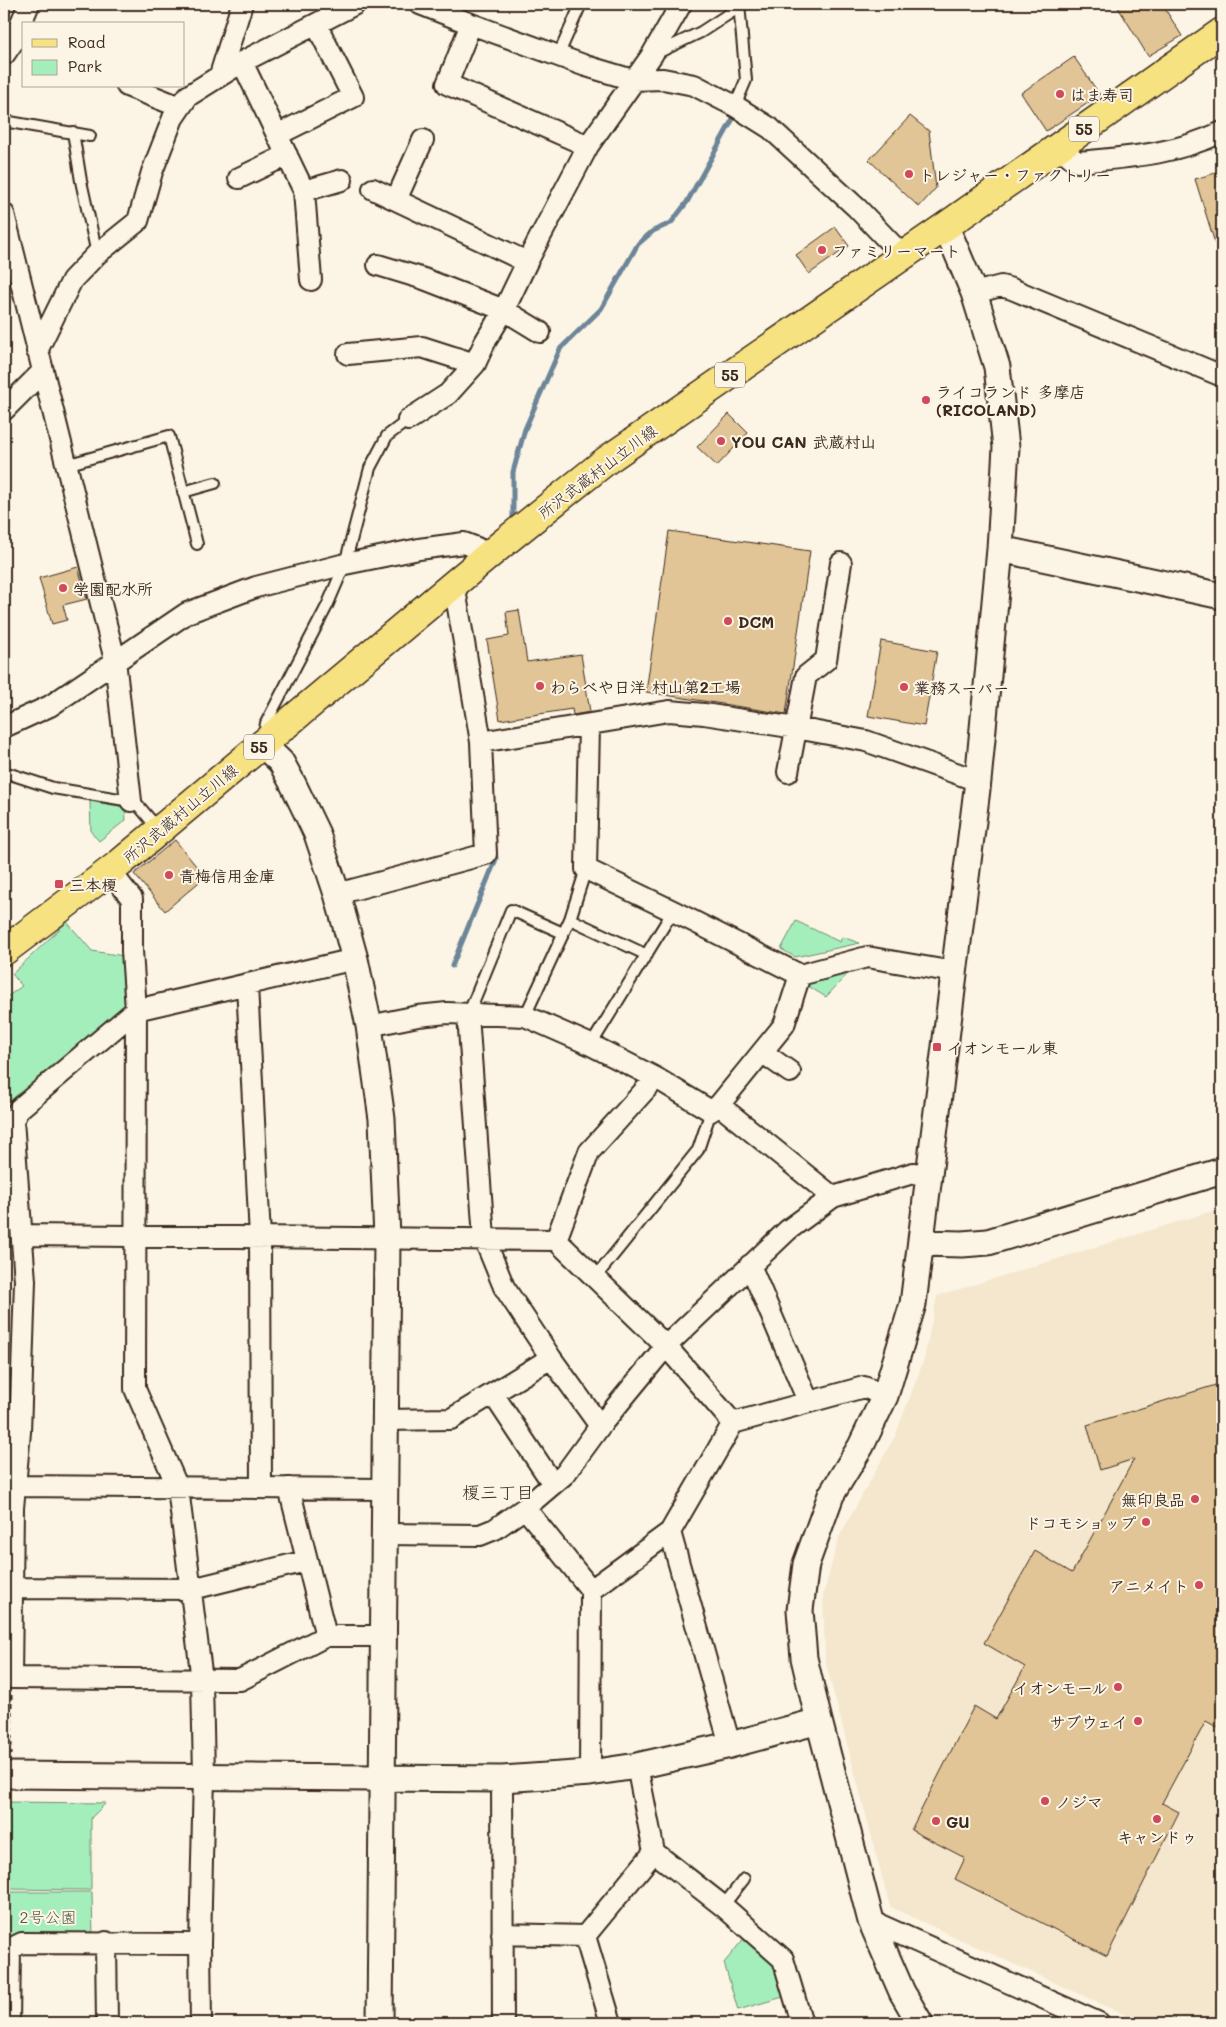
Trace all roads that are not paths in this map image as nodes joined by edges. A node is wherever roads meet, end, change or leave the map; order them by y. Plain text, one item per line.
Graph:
1 (29, 4) edge
2 (242, 4) edge
3 (355, 4) edge
4 (420, 4) edge
5 (581, 4) edge
6 (681, 4) edge
7 (741, 5) edge
8 (22, 22) edge
9 (22, 23) edge
10 (316, 24) junction
11 (471, 24) junction
12 (1222, 32) edge
13 (13, 48) edge
14 (652, 55) junction
15 (558, 56) junction
16 (242, 62) junction
17 (220, 75) junction
18 (633, 80) junction
19 (132, 88) edge
20 (735, 106) junction
21 (180, 107) junction
22 (4, 121) edge
23 (73, 132) junction
24 (1222, 132) edge
25 (278, 135) junction
26 (90, 136) dead end
27 (423, 140) dead end
28 (588, 146) junction
29 (1058, 147) junction
30 (287, 154) junction
31 (240, 178) dead end
32 (342, 180) dead end
33 (374, 189) dead end
34 (304, 191) junction
35 (396, 200) junction
36 (4, 214) edge
37 (946, 226) junction
38 (97, 254) junction
39 (902, 255) junction
40 (527, 262) junction
41 (378, 265) dead end
42 (311, 280) dead end
43 (974, 294) junction
44 (504, 310) junction
45 (540, 332) dead end
46 (36, 351) junction
47 (348, 354) dead end
48 (475, 364) junction
49 (42, 372) junction
50 (1222, 376) edge
51 (7, 404) edge
52 (408, 420) joint
53 (66, 465) junction
54 (215, 483) dead end
55 (183, 492) junction
56 (198, 544) dead end
57 (1000, 549) junction
58 (485, 558) junction
59 (841, 563) dead end
60 (345, 564) junction
61 (454, 584) junction
62 (1222, 596) edge
63 (115, 660) junction
64 (589, 726) junction
65 (4, 727) edge
66 (796, 728) junction
67 (482, 742) junction
68 (262, 744) junction
69 (4, 772) edge
70 (788, 772) dead end
71 (978, 781) junction
72 (131, 801) junction
73 (159, 830) junction
74 (586, 869) junction
75 (110, 871) junction
76 (337, 894) junction
77 (673, 911) junction
78 (570, 919) junction
79 (564, 933) junction
80 (4, 951) edge
81 (647, 955) junction
82 (355, 959) junction
83 (954, 972) junction
84 (800, 975) junction
85 (246, 985) junction
86 (136, 1010) junction
87 (468, 1015) junction
88 (525, 1016) junction
89 (369, 1026) junction
90 (591, 1045) junction
91 (762, 1052) junction
92 (790, 1072) dead end
93 (656, 1078) junction
94 (715, 1108) junction
95 (1222, 1171) edge
96 (929, 1175) junction
97 (833, 1197) junction
98 (23, 1235) junction
99 (137, 1235) junction
100 (260, 1237) junction
101 (387, 1238) junction
102 (484, 1238) junction
103 (556, 1240) junction
104 (922, 1243) junction
105 (750, 1265) junction
106 (595, 1278) junction
107 (666, 1346) junction
108 (551, 1358) junction
109 (493, 1394) junction
110 (885, 1396) junction
111 (808, 1401) junction
112 (385, 1420) junction
113 (733, 1423) junction
114 (600, 1426) junction
115 (553, 1484) junction
116 (15, 1486) junction
117 (178, 1488) junction
118 (261, 1488) junction
119 (289, 1488) junction
120 (386, 1489) junction
121 (525, 1508) junction
122 (670, 1532) junction
123 (384, 1534) junction
124 (306, 1561) junction
125 (12, 1588) junction
126 (192, 1589) junction
127 (591, 1590) junction
128 (326, 1636) junction
129 (382, 1636) junction
130 (202, 1680) junction
131 (819, 1721) junction
132 (730, 1746) junction
133 (637, 1766) junction
134 (590, 1773) junction
135 (7, 1775) edge
136 (204, 1776) junction
137 (383, 1778) junction
138 (502, 1779) junction
139 (654, 1852) junction
140 (744, 1879) dead end
141 (723, 1906) junction
142 (871, 1921) junction
143 (502, 1934) junction
144 (585, 1936) junction
145 (106, 1942) junction
146 (200, 1944) junction
147 (10, 2023) edge
148 (106, 2023) edge
149 (201, 2023) edge
150 (380, 2023) edge
151 (503, 2023) edge
152 (611, 2023) edge
153 (802, 2023) edge
154 (920, 2023) edge
155 (1099, 2023) edge

1 - 8 street
2 - 17 street
3 - 10 street
4 - 11 street
5 - 15 lane
6 - 14 street
7 - 14 lane
7 - 20 lane
9 - 13 street
10 - 16 street
10 - 25 street
11 - 15 street
11 - 28 street
12 - 29 main road, 所沢武蔵村山立川線 / 55
14 - 18 street
15 - 18 street
16 - 17 street
16 - 25 street
17 - 21 street
18 - 20 street
18 - 28 street
19 - 21 street
20 - 39 street
21 - 38 street
22 - 23 lane
23 - 26 lane
23 - 38 lane
24 - 29 street
25 - 30 street
27 - 35 street
28 - 40 street
29 - 37 main road, 所沢武蔵村山立川線 / 55
30 - 31 street
30 - 34 street
32 - 34 street
33 - 35 street
34 - 42 street
35 - 40 street
36 - 46 street
37 - 39 main road, 所沢武蔵村山立川線 / 55
37 - 43 street
38 - 46 street
39 - 58 main road, 所沢武蔵村山立川線 / 55
40 - 44 street
41 - 44 street
43 - 50 street
43 - 57 street
44 - 45 street
44 - 48 street
46 - 49 street
47 - 48 street
48 - 52 street
49 - 51 street
49 - 53 street
52 - 60 lane
53 - 55 lane
53 - 63 street
54 - 55 lane
55 - 56 lane
57 - 62 street
57 - 71 street
58 - 60 street
58 - 61 main road, 所沢武蔵村山立川線 / 55
59 - 66 street
60 - 63 street
60 - 68 lane
61 - 67 street
61 - 68 main road, 所沢武蔵村山立川線 / 55
63 - 65 street
63 - 72 street
64 - 66 street
64 - 67 street
64 - 74 street
66 - 70 street
66 - 71 street
67 - 76 street
68 - 73 main road, 所沢武蔵村山立川線 / 55
68 - 76 street
69 - 72 lane
71 - 83 street
72 - 73 lane
73 - 75 main road, 所沢武蔵村山立川線 / 55
74 - 77 street
74 - 78 lane
75 - 80 main road, 所沢武蔵村山立川線 / 55
75 - 86 street
76 - 82 street
77 - 81 lane
77 - 84 street
78 - 79 lane
78 - 81 lane
79 - 87 lane
79 - 88 lane
81 - 90 lane
82 - 85 street
82 - 89 street
83 - 84 street
83 - 96 street
84 - 91 street
85 - 86 street
85 - 100 street
86 - 98 street
86 - 99 street
87 - 88 street
87 - 89 street
87 - 102 street
88 - 90 street
89 - 101 street
90 - 93 street
91 - 92 street
91 - 94 street
93 - 94 street
93 - 103 street
94 - 97 street
94 - 106 lane
95 - 104 street
96 - 97 street
96 - 104 street
97 - 105 street
98 - 99 street
98 - 116 street
99 - 100 street
99 - 117 street
100 - 101 street
100 - 118 street
101 - 102 street
101 - 112 street
102 - 103 street
102 - 108 street
103 - 106 street
104 - 110 street
105 - 107 street
105 - 111 street
106 - 107 street
107 - 113 street
107 - 114 street
108 - 109 street
108 - 114 street
109 - 112 street
109 - 115 street
110 - 111 street
110 - 131 street
111 - 113 street
112 - 120 street
113 - 122 street
114 - 115 street
115 - 121 street
116 - 117 street
116 - 125 street
117 - 118 street
117 - 126 street
118 - 119 street
119 - 120 street
119 - 124 street
120 - 123 street
121 - 123 street
121 - 127 street
122 - 127 street
122 - 132 street
123 - 129 street
124 - 126 street
124 - 128 street
125 - 126 street
125 - 130 street
126 - 130 street
127 - 134 street
128 - 129 street
128 - 130 street
129 - 137 street
130 - 136 street
131 - 132 street
131 - 142 street
132 - 133 street
133 - 134 street
133 - 139 street
134 - 138 street
135 - 136 street
136 - 137 street
136 - 146 street
137 - 138 street
137 - 150 street
138 - 143 street
139 - 141 street
139 - 144 street
140 - 141 lane
141 - 153 street
142 - 154 street
142 - 155 street
143 - 144 street
143 - 151 street
144 - 152 street
145 - 146 street
145 - 147 street
145 - 148 street
146 - 149 street

